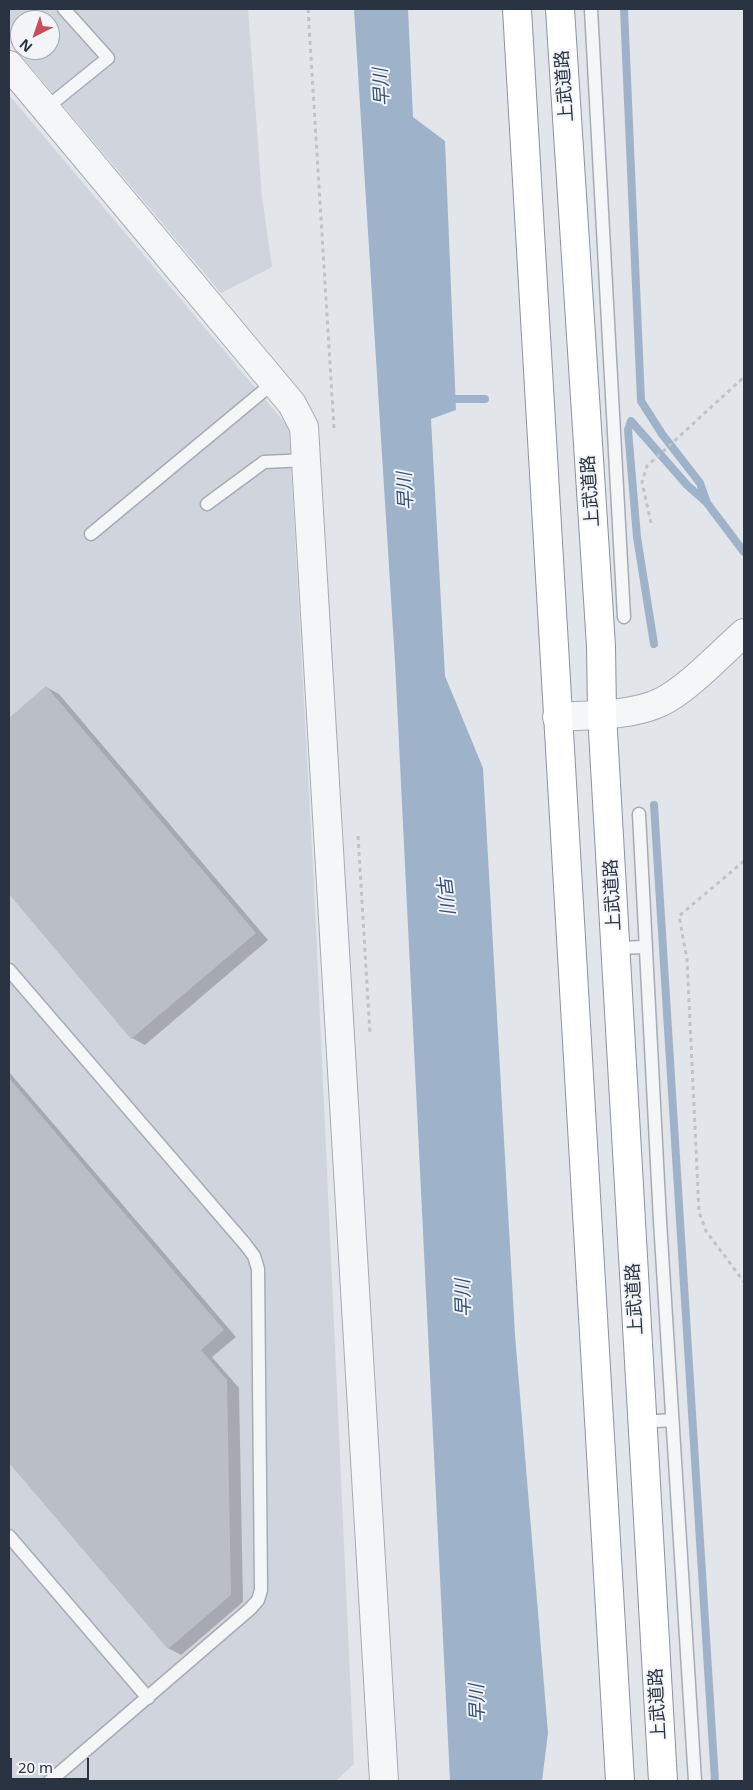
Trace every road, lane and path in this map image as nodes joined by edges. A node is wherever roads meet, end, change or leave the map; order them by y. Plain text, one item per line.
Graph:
1 (64, 9) edge
2 (517, 9) edge
3 (560, 9) edge
4 (591, 9) edge
5 (9, 65) edge
6 (45, 109) junction
7 (590, 270) junction
8 (744, 377) edge
9 (273, 382) junction
10 (307, 460) junction
11 (207, 504) dead end
12 (651, 523) dead end
13 (91, 534) dead end
14 (624, 617) dead end
15 (744, 633) edge
16 (602, 714) junction
17 (557, 717) junction
18 (639, 814) dead end
19 (744, 861) edge
20 (645, 947) junction
21 (616, 948) junction
22 (9, 970) edge
23 (744, 1282) edge
24 (672, 1420) junction
25 (642, 1422) junction
26 (9, 1536) edge
27 (148, 1698) junction
28 (50, 1781) edge
29 (384, 1781) edge
30 (620, 1781) edge
31 (663, 1781) edge
32 (694, 1781) edge

1 - 6 lane
2 - 17 highway
3 - 7 highway, 上武道路
4 - 7 lane
5 - 6 street
6 - 9 street
7 - 14 lane
7 - 16 highway, 上武道路
8 - 12 path
9 - 10 street
9 - 13 lane
10 - 11 lane
10 - 29 street
15 - 16 street
16 - 17 street
16 - 21 highway, 上武道路
17 - 30 highway
18 - 20 lane
19 - 23 path
20 - 21 lane
20 - 24 lane
21 - 25 highway, 上武道路
22 - 27 lane
24 - 25 lane
24 - 32 lane
25 - 31 highway, 上武道路
26 - 27 lane
27 - 28 lane

